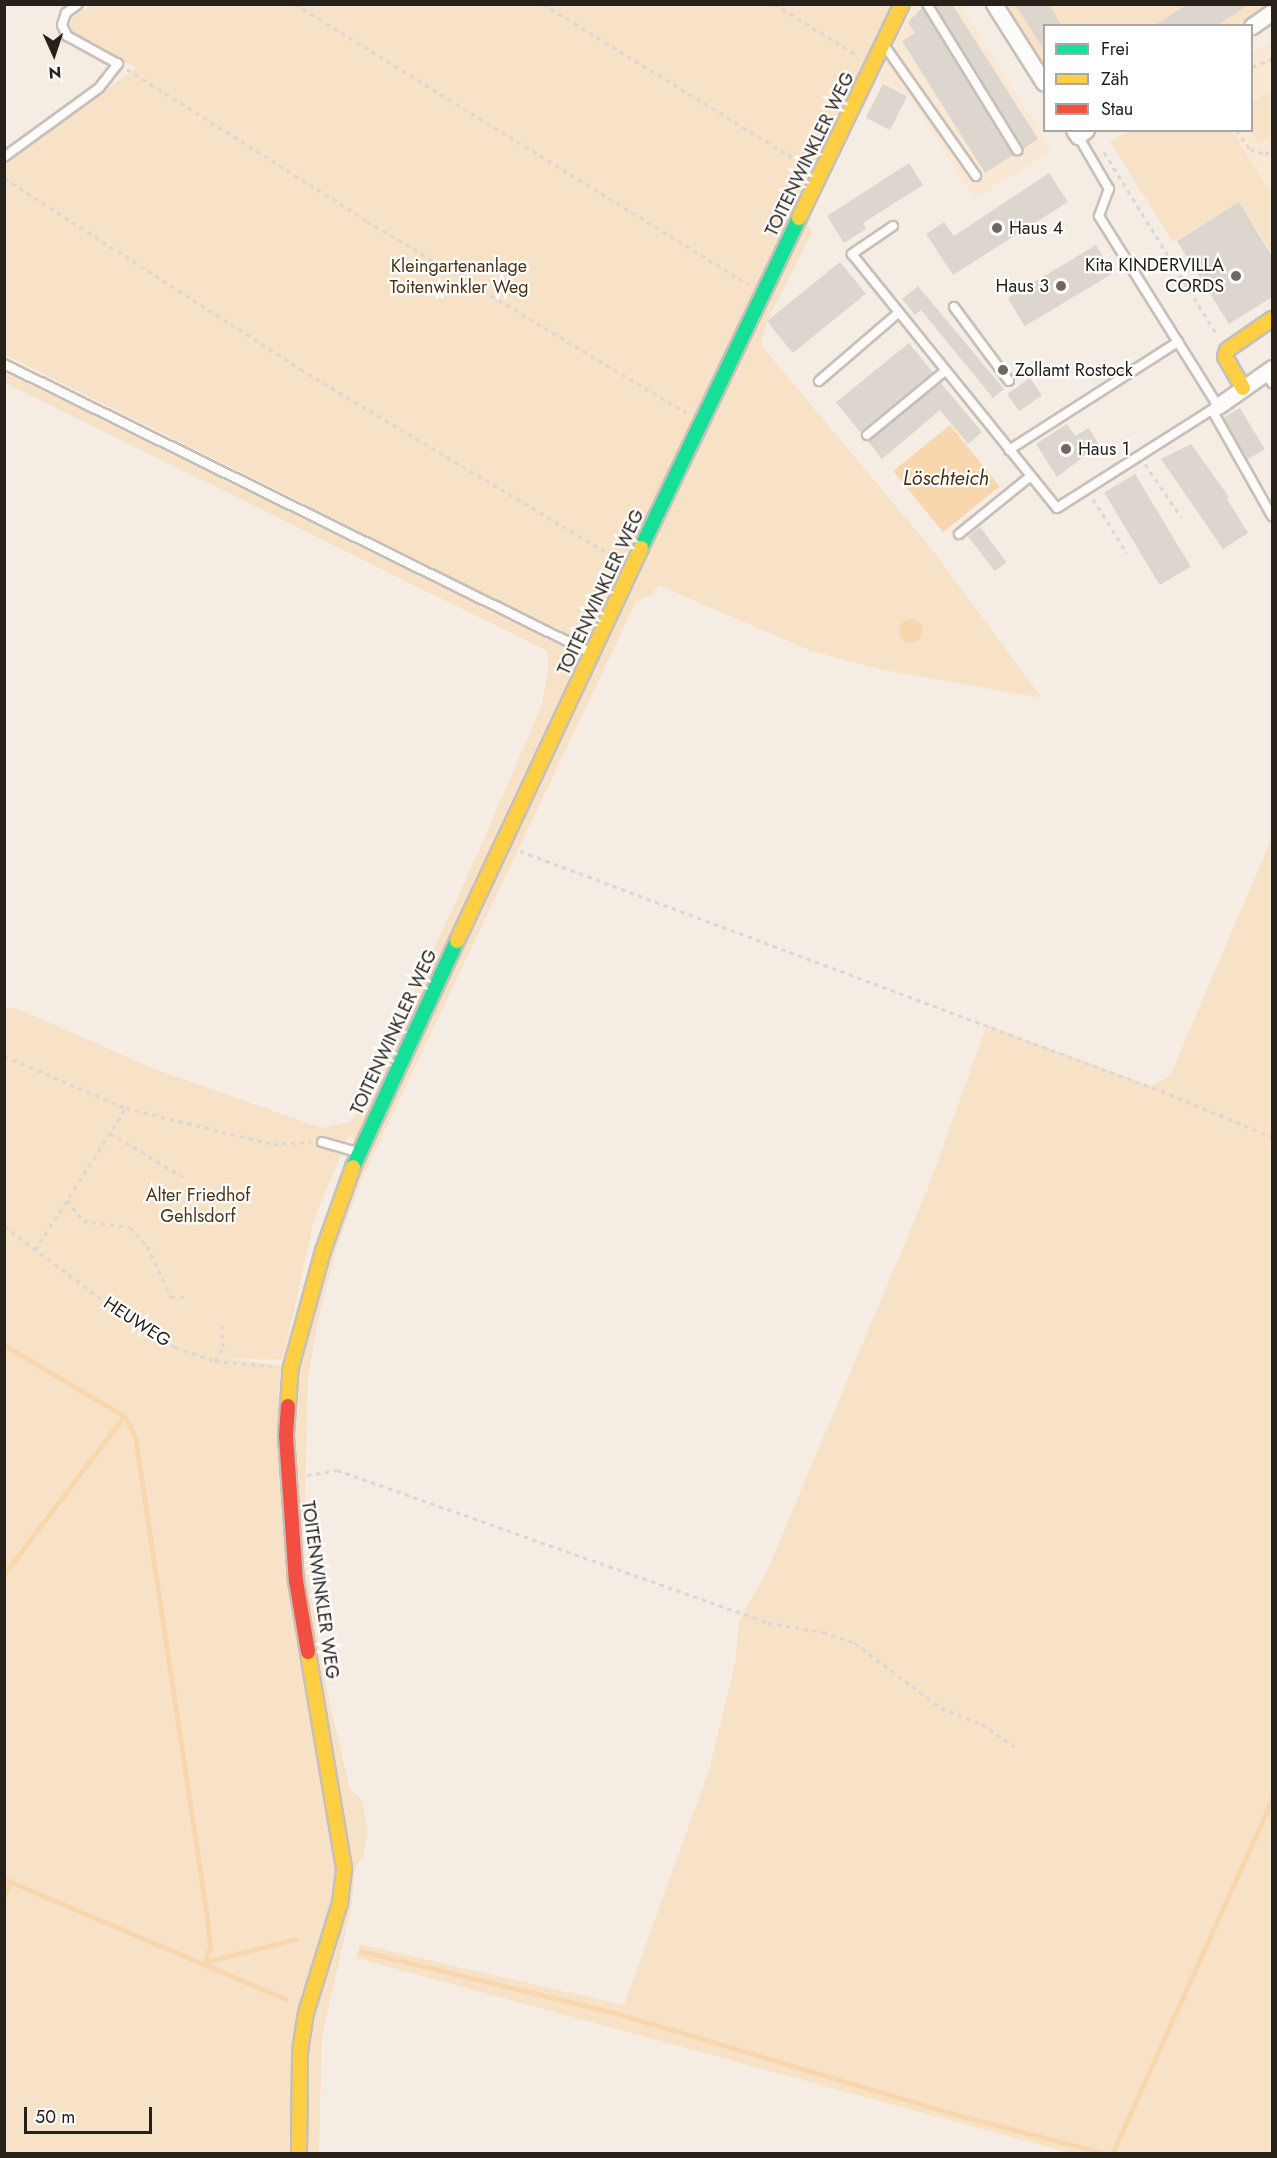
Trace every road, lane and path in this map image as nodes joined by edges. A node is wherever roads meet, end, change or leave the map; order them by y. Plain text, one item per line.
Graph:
1 (78, 4) edge
2 (295, 4) edge
3 (543, 4) edge
4 (774, 4) edge
5 (902, 4) edge
6 (927, 4) edge
7 (994, 4) edge
8 (1272, 12) edge
9 (1253, 25) edge
10 (883, 43) junction
11 (1272, 59) edge
12 (118, 64) junction
13 (872, 64) junction
14 (1253, 66) edge
15 (1043, 81) edge
16 (1079, 132) edge
17 (1237, 132) edge
18 (1017, 150) dead end
19 (1272, 152) edge
20 (4, 157) edge
21 (822, 176) junction
22 (976, 177) dead end
23 (4, 178) edge
24 (893, 226) dead end
25 (762, 293) junction
26 (954, 307) dead end
27 (898, 313) junction
28 (1272, 319) edge
29 (1178, 342) junction
30 (1227, 350) junction
31 (4, 364) edge
32 (945, 371) junction
33 (1270, 374) edge
34 (819, 381) dead end
35 (1009, 381) dead end
36 (1243, 387) junction
37 (1215, 408) junction
38 (701, 421) junction
39 (867, 435) dead end
40 (1010, 450) junction
41 (1139, 456) junction
42 (1031, 476) junction
43 (1086, 489) junction
44 (1272, 516) edge
45 (1181, 517) dead end
46 (959, 534) dead end
47 (1127, 553) dead end
48 (632, 568) junction
49 (592, 653) junction
50 (502, 845) junction
51 (4, 1056) edge
52 (126, 1108) junction
53 (110, 1133) junction
54 (1272, 1137) edge
55 (322, 1142) joint
56 (358, 1152) junction
57 (183, 1177) dead end
58 (67, 1200) junction
59 (4, 1226) edge
60 (35, 1250) junction
61 (188, 1297) dead end
62 (222, 1320) dead end
63 (215, 1361) junction
64 (291, 1367) junction
65 (288, 1479) junction
66 (1015, 1747) dead end
67 (299, 2154) edge

1 - 12 lane
2 - 25 path
3 - 21 path
4 - 13 path
5 - 10 street, TOITENWINKLER WEG
6 - 18 lane
7 - 15 street
8 - 9 street
10 - 13 street, TOITENWINKLER WEG
10 - 22 lane
11 - 14 path
12 - 20 lane
12 - 38 path
13 - 21 street, TOITENWINKLER WEG
16 - 29 lane
16 - 30 path
17 - 19 path
21 - 25 street, TOITENWINKLER WEG
23 - 48 path
24 - 27 lane
25 - 38 street, TOITENWINKLER WEG
26 - 35 lane
27 - 32 lane
27 - 34 lane
28 - 30 street
29 - 37 lane
29 - 40 lane
30 - 36 street
31 - 49 lane
32 - 39 lane
32 - 40 lane
33 - 36 street
36 - 37 street
37 - 41 lane
37 - 44 lane
38 - 48 street, TOITENWINKLER WEG
40 - 42 lane
41 - 43 lane
41 - 45 path
42 - 43 lane
42 - 46 lane
43 - 47 path
48 - 49 street, TOITENWINKLER WEG
49 - 50 street, TOITENWINKLER WEG
50 - 54 path
50 - 56 street, TOITENWINKLER WEG
51 - 52 path
52 - 53 path
52 - 55 path
53 - 57 path
53 - 58 path
55 - 56 lane
56 - 64 street, TOITENWINKLER WEG
58 - 60 path
58 - 61 path
59 - 60 path, HEUWEG
60 - 63 path, HEUWEG
62 - 63 path
63 - 64 path, HEUWEG
64 - 65 street, TOITENWINKLER WEG
65 - 66 path
65 - 67 street, TOITENWINKLER WEG

